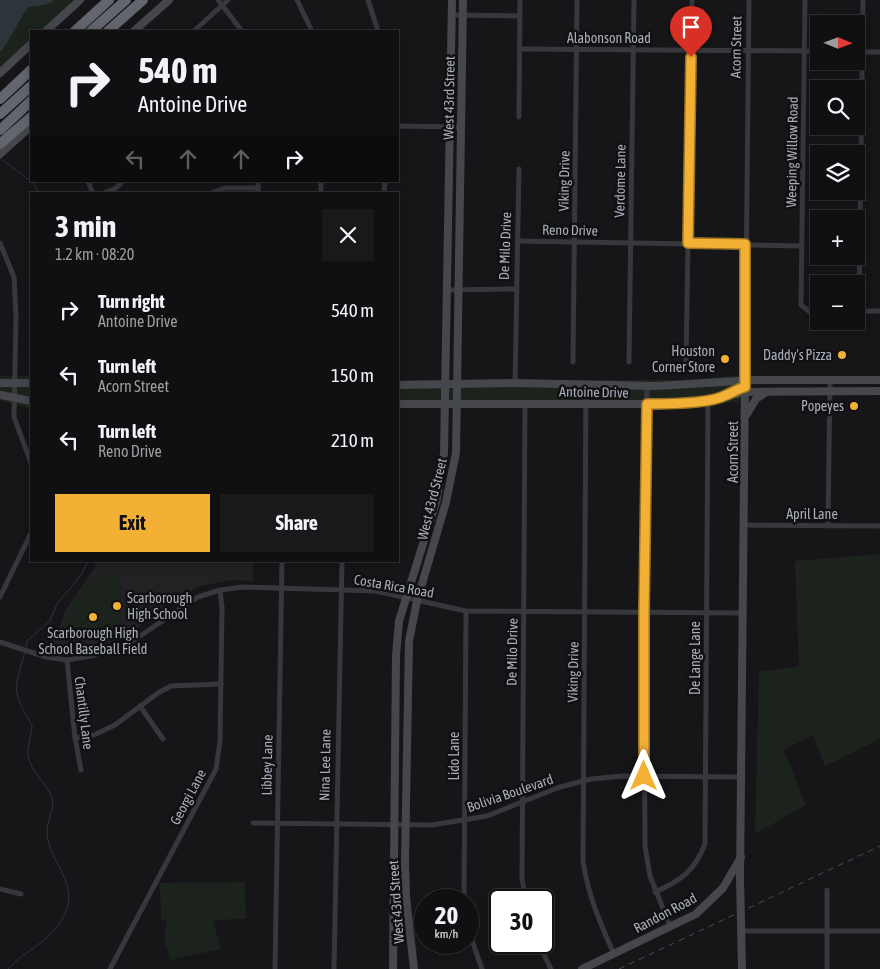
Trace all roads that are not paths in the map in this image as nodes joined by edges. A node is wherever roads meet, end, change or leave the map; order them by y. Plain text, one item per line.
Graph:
1 (80, 0) edge
2 (109, 0) edge
3 (126, 0) edge
4 (143, 0) edge
5 (169, 0) edge
6 (218, 0) edge
7 (228, 0) edge
8 (297, 0) edge
9 (368, 0) edge
10 (452, 0) edge
11 (463, 0) edge
12 (520, 0) edge
13 (577, 0) edge
14 (634, 0) edge
15 (692, 0) edge
16 (749, 0) edge
17 (805, 0) edge
18 (863, 0) edge
19 (222, 5) junction
20 (452, 15) junction
21 (463, 15) junction
22 (862, 15) edge
23 (520, 16) junction
24 (47, 30) edge
25 (75, 30) edge
26 (92, 30) edge
27 (109, 30) edge
28 (135, 30) edge
29 (195, 30) edge
30 (241, 30) edge
31 (312, 30) edge
32 (378, 30) edge
33 (30, 45) edge
34 (519, 49) junction
35 (577, 49) junction
36 (633, 50) junction
37 (691, 50) junction
38 (748, 51) junction
39 (805, 51) junction
40 (810, 51) edge
41 (865, 52) edge
42 (880, 52) edge
43 (859, 70) edge
44 (30, 71) edge
45 (0, 73) edge
46 (30, 87) edge
47 (0, 99) edge
48 (30, 102) edge
49 (0, 114) edge
50 (30, 118) edge
51 (519, 118) dead end
52 (399, 126) edge
53 (30, 127) edge
54 (450, 127) junction
55 (461, 127) junction
56 (0, 130) edge
57 (2, 148) edge
58 (518, 169) dead end
59 (123, 182) edge
60 (258, 191) edge
61 (106, 192) edge
62 (214, 192) edge
63 (449, 208) junction
64 (460, 208) junction
65 (517, 241) junction
66 (575, 242) junction
67 (631, 242) junction
68 (0, 243) edge
69 (688, 243) junction
70 (745, 244) junction
71 (802, 246) junction
72 (858, 275) edge
73 (515, 289) junction
74 (448, 290) junction
75 (459, 290) junction
76 (865, 311) edge
77 (880, 311) edge
78 (810, 312) edge
79 (573, 362) dead end
80 (629, 362) dead end
81 (686, 364) dead end
82 (830, 380) junction
83 (880, 380) edge
84 (0, 383) edge
85 (14, 383) junction
86 (30, 383) edge
87 (515, 383) junction
88 (586, 384) junction
89 (399, 385) edge
90 (446, 385) junction
91 (458, 385) junction
92 (647, 386) junction
93 (745, 387) junction
94 (767, 391) junction
95 (829, 391) junction
96 (880, 391) edge
97 (0, 395) edge
98 (14, 398) junction
99 (708, 399) junction
100 (30, 401) edge
101 (399, 404) edge
102 (445, 404) junction
103 (458, 404) junction
104 (525, 404) junction
105 (586, 404) junction
106 (647, 404) junction
107 (745, 418) junction
108 (30, 460) edge
109 (437, 499) junction
110 (446, 502) junction
111 (745, 525) junction
112 (828, 526) junction
113 (880, 526) edge
114 (30, 535) edge
115 (282, 562) edge
116 (342, 562) edge
117 (281, 587) junction
118 (340, 588) junction
119 (220, 590) junction
120 (0, 597) edge
121 (406, 598) junction
122 (417, 601) junction
123 (466, 611) junction
124 (523, 612) junction
125 (585, 612) junction
126 (644, 612) junction
127 (744, 612) junction
128 (707, 613) junction
129 (0, 642) edge
130 (67, 660) junction
131 (221, 684) junction
132 (140, 706) junction
133 (396, 706) junction
134 (407, 706) junction
135 (75, 738) junction
136 (164, 739) dead end
137 (81, 770) dead end
138 (644, 776) junction
139 (706, 776) junction
140 (743, 777) junction
141 (584, 780) junction
142 (522, 801) junction
143 (465, 820) junction
144 (253, 822) dead end
145 (278, 823) junction
146 (336, 824) junction
147 (394, 824) junction
148 (406, 825) junction
149 (741, 857) junction
150 (0, 889) edge
151 (464, 889) edge
152 (524, 889) edge
153 (827, 890) dead end
154 (656, 892) junction
155 (21, 894) dead end
156 (394, 897) junction
157 (406, 897) junction
158 (670, 926) junction
159 (742, 931) junction
160 (827, 931) junction
161 (880, 931) edge
162 (477, 954) edge
163 (544, 954) edge
164 (614, 954) junction
165 (110, 969) edge
166 (275, 969) edge
167 (334, 969) edge
168 (393, 969) edge
169 (414, 969) edge
170 (482, 969) edge
171 (551, 969) edge
172 (582, 969) edge
173 (742, 969) edge
174 (827, 969) edge

1 - 24 main road
2 - 25 highway
3 - 26 highway
4 - 27 highway
5 - 28 main road
6 - 19 street
7 - 19 street
8 - 31 street
9 - 32 street
10 - 20 main road, West 43rd Street
11 - 21 main road, West 43rd Street
12 - 23 street
13 - 35 street, Viking Drive
14 - 36 street, Verdome Lane
15 - 37 street
16 - 38 street, Acorn Street
17 - 39 street, Weeping Willow Road
18 - 22 street
19 - 29 street
19 - 30 street
20 - 21 street
20 - 54 main road, West 43rd Street
21 - 23 street
21 - 55 main road, West 43rd Street
23 - 34 street
33 - 45 main road
34 - 35 street, Alabonson Road
34 - 51 street
35 - 36 street, Alabonson Road
35 - 66 street, Viking Drive
36 - 37 street, Alabonson Road
36 - 67 street, Verdome Lane
37 - 38 street, Alabonson Road
37 - 69 street
38 - 39 street, Alabonson Road
38 - 70 street, Acorn Street
39 - 40 street, Alabonson Road
39 - 71 street, Weeping Willow Road
41 - 42 street
43 - 72 street
44 - 47 highway
46 - 49 highway
48 - 56 highway
50 - 57 highway
52 - 54 street
53 - 57 main road
54 - 55 street
54 - 63 main road, West 43rd Street
55 - 64 main road, West 43rd Street
58 - 65 street, De Milo Drive
59 - 61 street
60 - 62 street
63 - 64 main road
63 - 74 main road, West 43rd Street
64 - 75 main road, West 43rd Street
65 - 66 street, Reno Drive
65 - 73 street, De Milo Drive
66 - 67 street, Reno Drive
66 - 79 street, Viking Drive
67 - 69 street, Reno Drive
67 - 80 street, Verdome Lane
68 - 85 street
69 - 70 street, Reno Drive
69 - 81 street
70 - 71 street, Reno Drive
70 - 93 street, Acorn Street
71 - 78 street, Weeping Willow Road
73 - 75 street
73 - 87 street, De Milo Drive
74 - 75 street
74 - 90 main road, West 43rd Street
75 - 91 main road, West 43rd Street
76 - 77 street
82 - 83 main road, Antoine Drive
82 - 93 main road, Antoine Drive
82 - 95 street
84 - 85 main road
85 - 86 main road
85 - 98 street
87 - 88 main road, Antoine Drive
87 - 91 main road, Antoine Drive
88 - 92 main road, Antoine Drive
88 - 105 street, Viking Drive
89 - 90 main road, Antoine Drive
90 - 91 main road, Antoine Drive
90 - 102 main road, West 43rd Street
91 - 103 main road, West 43rd Street
92 - 93 main road, Antoine Drive
92 - 106 street
93 - 94 main road, Antoine Drive
93 - 99 main road, Antoine Drive
93 - 107 main road, Acorn Street
94 - 95 main road, Antoine Drive
94 - 107 main road
95 - 96 main road, Antoine Drive
95 - 112 street
97 - 98 main road
98 - 100 main road
98 - 108 street
99 - 106 main road, Antoine Drive
99 - 128 street, De Lange Lane
101 - 102 main road, Antoine Drive
102 - 103 main road, Antoine Drive
102 - 109 main road, West 43rd Street
103 - 104 main road, Antoine Drive
103 - 110 main road, West 43rd Street
104 - 105 main road, Antoine Drive
104 - 124 street, De Milo Drive
105 - 106 main road, Antoine Drive
105 - 125 street, Viking Drive
106 - 126 street
107 - 111 main road, Acorn Street
109 - 110 main road
109 - 121 main road, West 43rd Street
110 - 122 main road, West 43rd Street
111 - 112 street, April Lane
111 - 127 main road, Acorn Street
112 - 113 street, April Lane
114 - 120 street
115 - 117 street, Libbey Lane
116 - 118 street, Nina Lee Lane
117 - 118 street, Costa Rica Road
117 - 119 street, Costa Rica Road
117 - 145 street, Libbey Lane
118 - 121 street, Costa Rica Road
118 - 146 street, Nina Lee Lane
119 - 130 street, Costa Rica Road
119 - 131 street, Georgi Lane
121 - 122 street, Costa Rica Road
121 - 133 main road, West 43rd Street
122 - 123 street, Costa Rica Road
122 - 134 main road, West 43rd Street
123 - 124 street, Costa Rica Road
123 - 143 street, Lido Lane
124 - 125 street, Costa Rica Road
124 - 142 street, De Milo Drive
125 - 126 street, Costa Rica Road
125 - 141 street, Viking Drive
126 - 128 street, Costa Rica Road
126 - 138 street
127 - 128 street, Costa Rica Road
127 - 140 main road, Acorn Street
128 - 139 street, De Lange Lane
129 - 130 street, Costa Rica Road
130 - 135 street, Chantilly Lane
131 - 132 street
131 - 165 street, Georgi Lane
132 - 135 street
132 - 136 street
133 - 134 main road
133 - 147 main road, West 43rd Street
134 - 148 main road, West 43rd Street
135 - 137 street, Chantilly Lane
138 - 139 street, Bolivia Boulevard
138 - 141 street, Bolivia Boulevard
138 - 154 street
139 - 140 street, Bolivia Boulevard
139 - 154 street, De Lange Lane
140 - 149 main road, Acorn Street
141 - 142 street, Bolivia Boulevard
141 - 164 street, Viking Drive
142 - 143 street, Bolivia Boulevard
142 - 152 street, De Milo Drive
143 - 148 street, Bolivia Boulevard
143 - 151 street, Lido Lane
144 - 145 street, Bolivia Boulevard
145 - 146 street, Bolivia Boulevard
145 - 166 street, Libbey Lane
146 - 147 street, Bolivia Boulevard
146 - 167 street, Nina Lee Lane
147 - 148 street, Bolivia Boulevard
147 - 156 main road, West 43rd Street
148 - 157 main road, West 43rd Street
149 - 158 main road, Randon Road
149 - 159 main road, Acorn Street
150 - 155 street
153 - 160 street
154 - 158 street
156 - 157 main road
156 - 168 main road, West 43rd Street
157 - 169 main road, West 43rd Street
158 - 164 main road, Randon Road
159 - 160 street
159 - 173 main road, Acorn Street
160 - 161 street
160 - 174 street
162 - 170 street
163 - 171 street
164 - 172 main road, Randon Road

